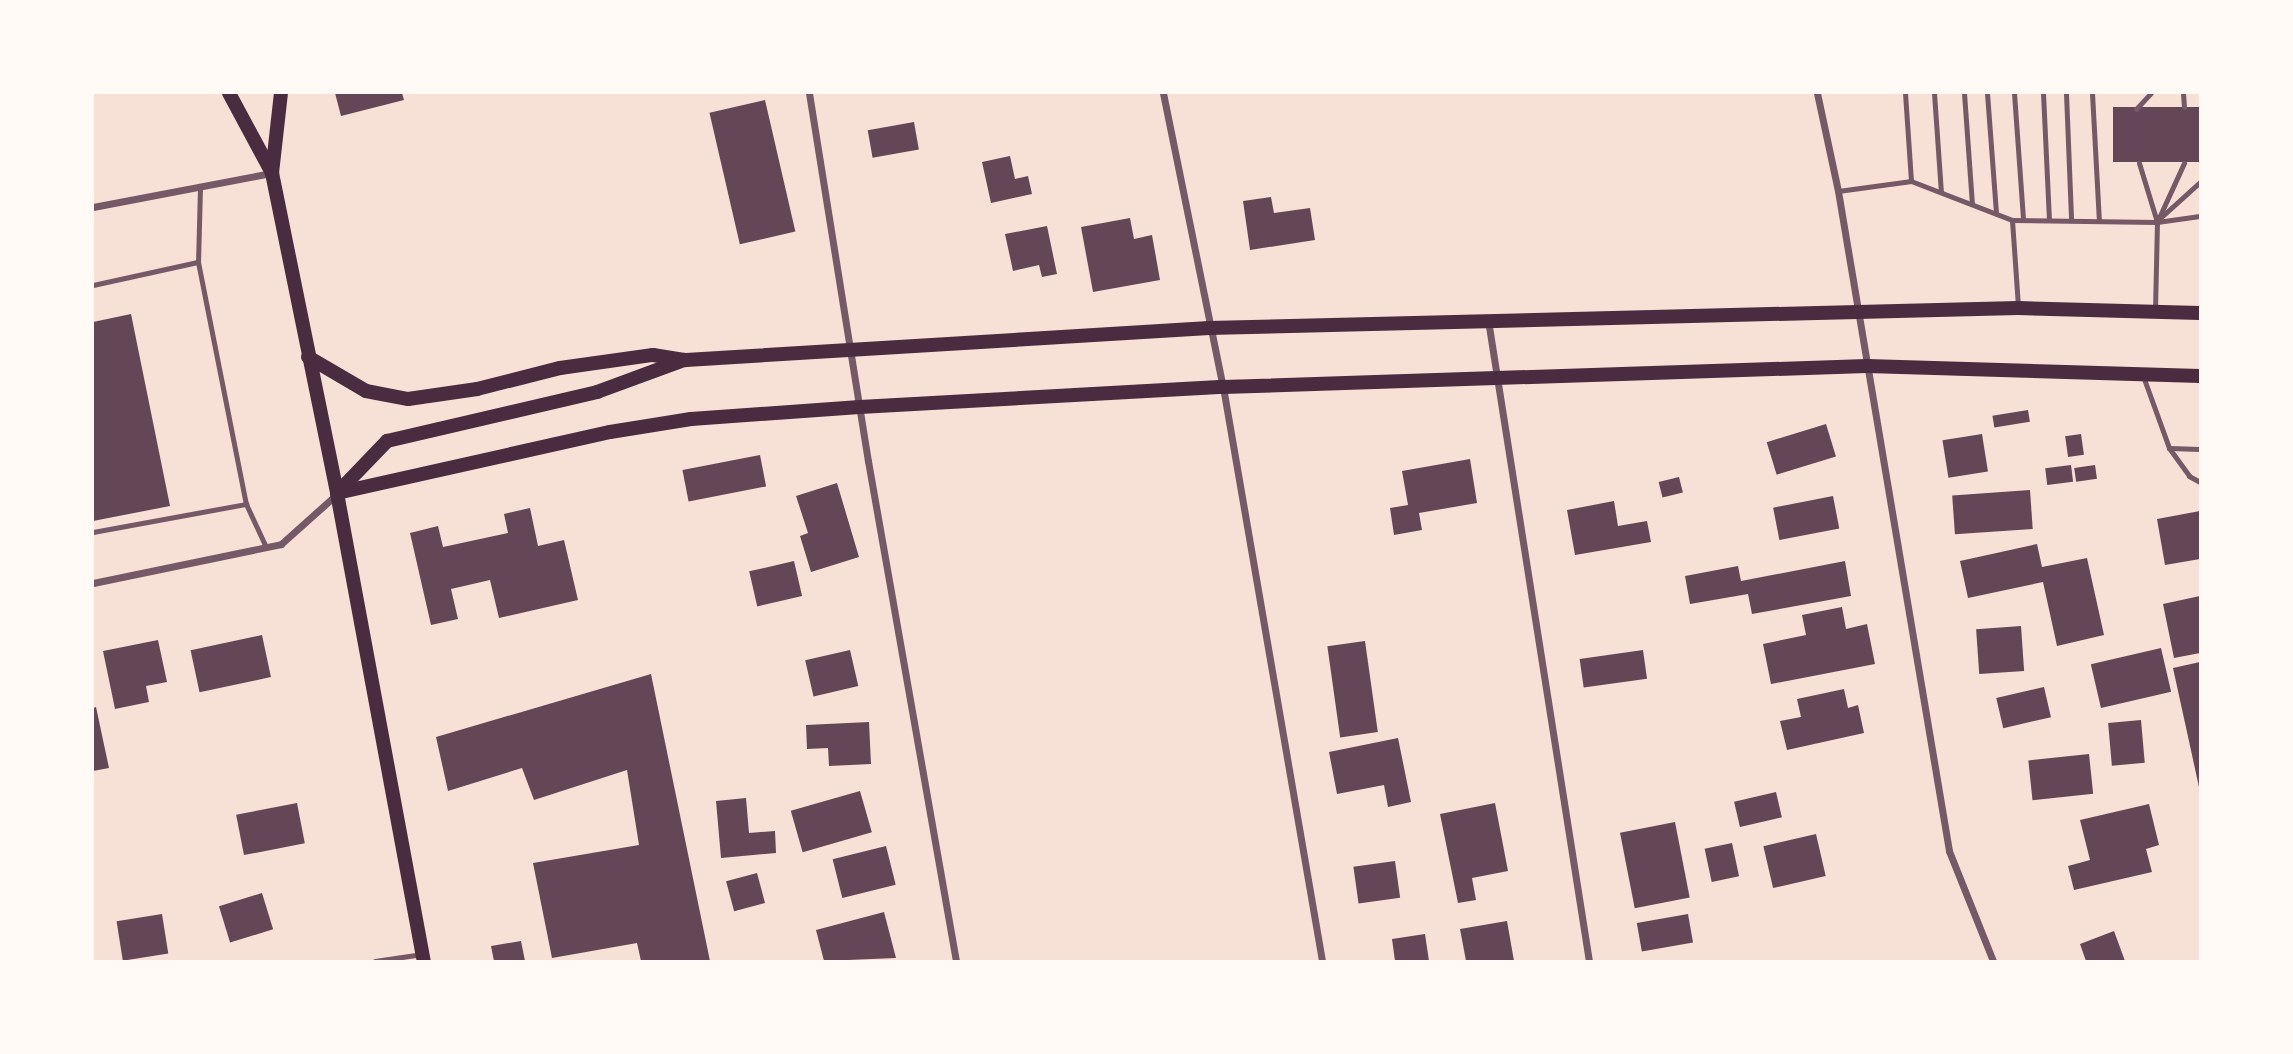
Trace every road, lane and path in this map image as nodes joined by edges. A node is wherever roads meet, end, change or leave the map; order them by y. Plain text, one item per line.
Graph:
1 (229, 93) edge
2 (281, 93) edge
3 (809, 93) edge
4 (1163, 93) edge
5 (1817, 93) edge
6 (1905, 93) edge
7 (1934, 93) edge
8 (1964, 93) edge
9 (1987, 93) edge
10 (2014, 93) edge
11 (2043, 93) edge
12 (2066, 93) edge
13 (2092, 93) edge
14 (2151, 93) edge
15 (2183, 93) edge
16 (2184, 107) dead end
17 (2136, 109) dead end
18 (2138, 163) dead end
19 (2184, 163) dead end
20 (272, 173) junction
21 (1911, 181) junction
22 (2200, 182) edge
23 (200, 187) junction
24 (1838, 191) junction
25 (1941, 192) junction
26 (1972, 204) junction
27 (93, 206) edge
28 (1996, 214) junction
29 (2200, 216) edge
30 (2012, 220) junction
31 (2023, 220) junction
32 (2049, 220) junction
33 (2071, 220) junction
34 (2099, 221) junction
35 (2157, 222) junction
36 (198, 262) junction
37 (93, 285) edge
38 (2018, 308) junction
39 (1858, 313) junction
40 (2154, 313) junction
41 (2200, 313) edge
42 (1488, 320) junction
43 (1209, 328) junction
44 (852, 350) junction
45 (309, 357) junction
46 (686, 360) junction
47 (1867, 366) junction
48 (2143, 373) junction
49 (2200, 376) edge
50 (1499, 380) junction
51 (1223, 387) junction
52 (860, 407) junction
53 (2169, 448) junction
54 (2200, 449) edge
55 (2200, 482) edge
56 (337, 493) junction
57 (246, 504) junction
58 (93, 532) edge
59 (266, 547) junction
60 (93, 583) edge
61 (423, 958) edge
62 (375, 961) edge
63 (956, 961) edge
64 (1322, 961) edge
65 (1589, 961) edge
66 (1993, 961) edge

1 - 20 main road
2 - 20 main road
3 - 44 street
4 - 43 street
5 - 24 street
6 - 21 lane
7 - 25 lane
8 - 26 lane
9 - 28 lane
10 - 31 lane
11 - 32 lane
12 - 33 lane
13 - 34 lane
14 - 17 lane
15 - 16 lane
18 - 35 lane
19 - 35 lane
20 - 23 street
20 - 45 main road
21 - 24 lane
21 - 25 lane
22 - 35 lane
23 - 27 street
23 - 36 lane
24 - 39 street
25 - 26 lane
26 - 28 lane
28 - 30 lane
29 - 35 lane
30 - 31 lane
30 - 38 lane
31 - 32 lane
32 - 33 lane
33 - 34 lane
34 - 35 lane
35 - 40 lane
36 - 37 lane
36 - 57 lane
38 - 39 main road
38 - 40 main road
39 - 42 main road
39 - 47 street
40 - 41 main road
42 - 43 main road
42 - 50 street
43 - 44 main road
43 - 51 street
44 - 46 main road
44 - 52 street
45 - 46 main road
45 - 56 main road
46 - 56 main road
47 - 48 main road
47 - 50 main road
47 - 66 street
48 - 49 main road
48 - 53 lane
50 - 51 main road
50 - 65 street
51 - 52 main road
51 - 64 street
52 - 56 main road
52 - 63 street
53 - 54 lane
53 - 55 lane
56 - 59 street
56 - 61 main road
57 - 58 lane
57 - 59 lane
59 - 60 street
61 - 62 lane

